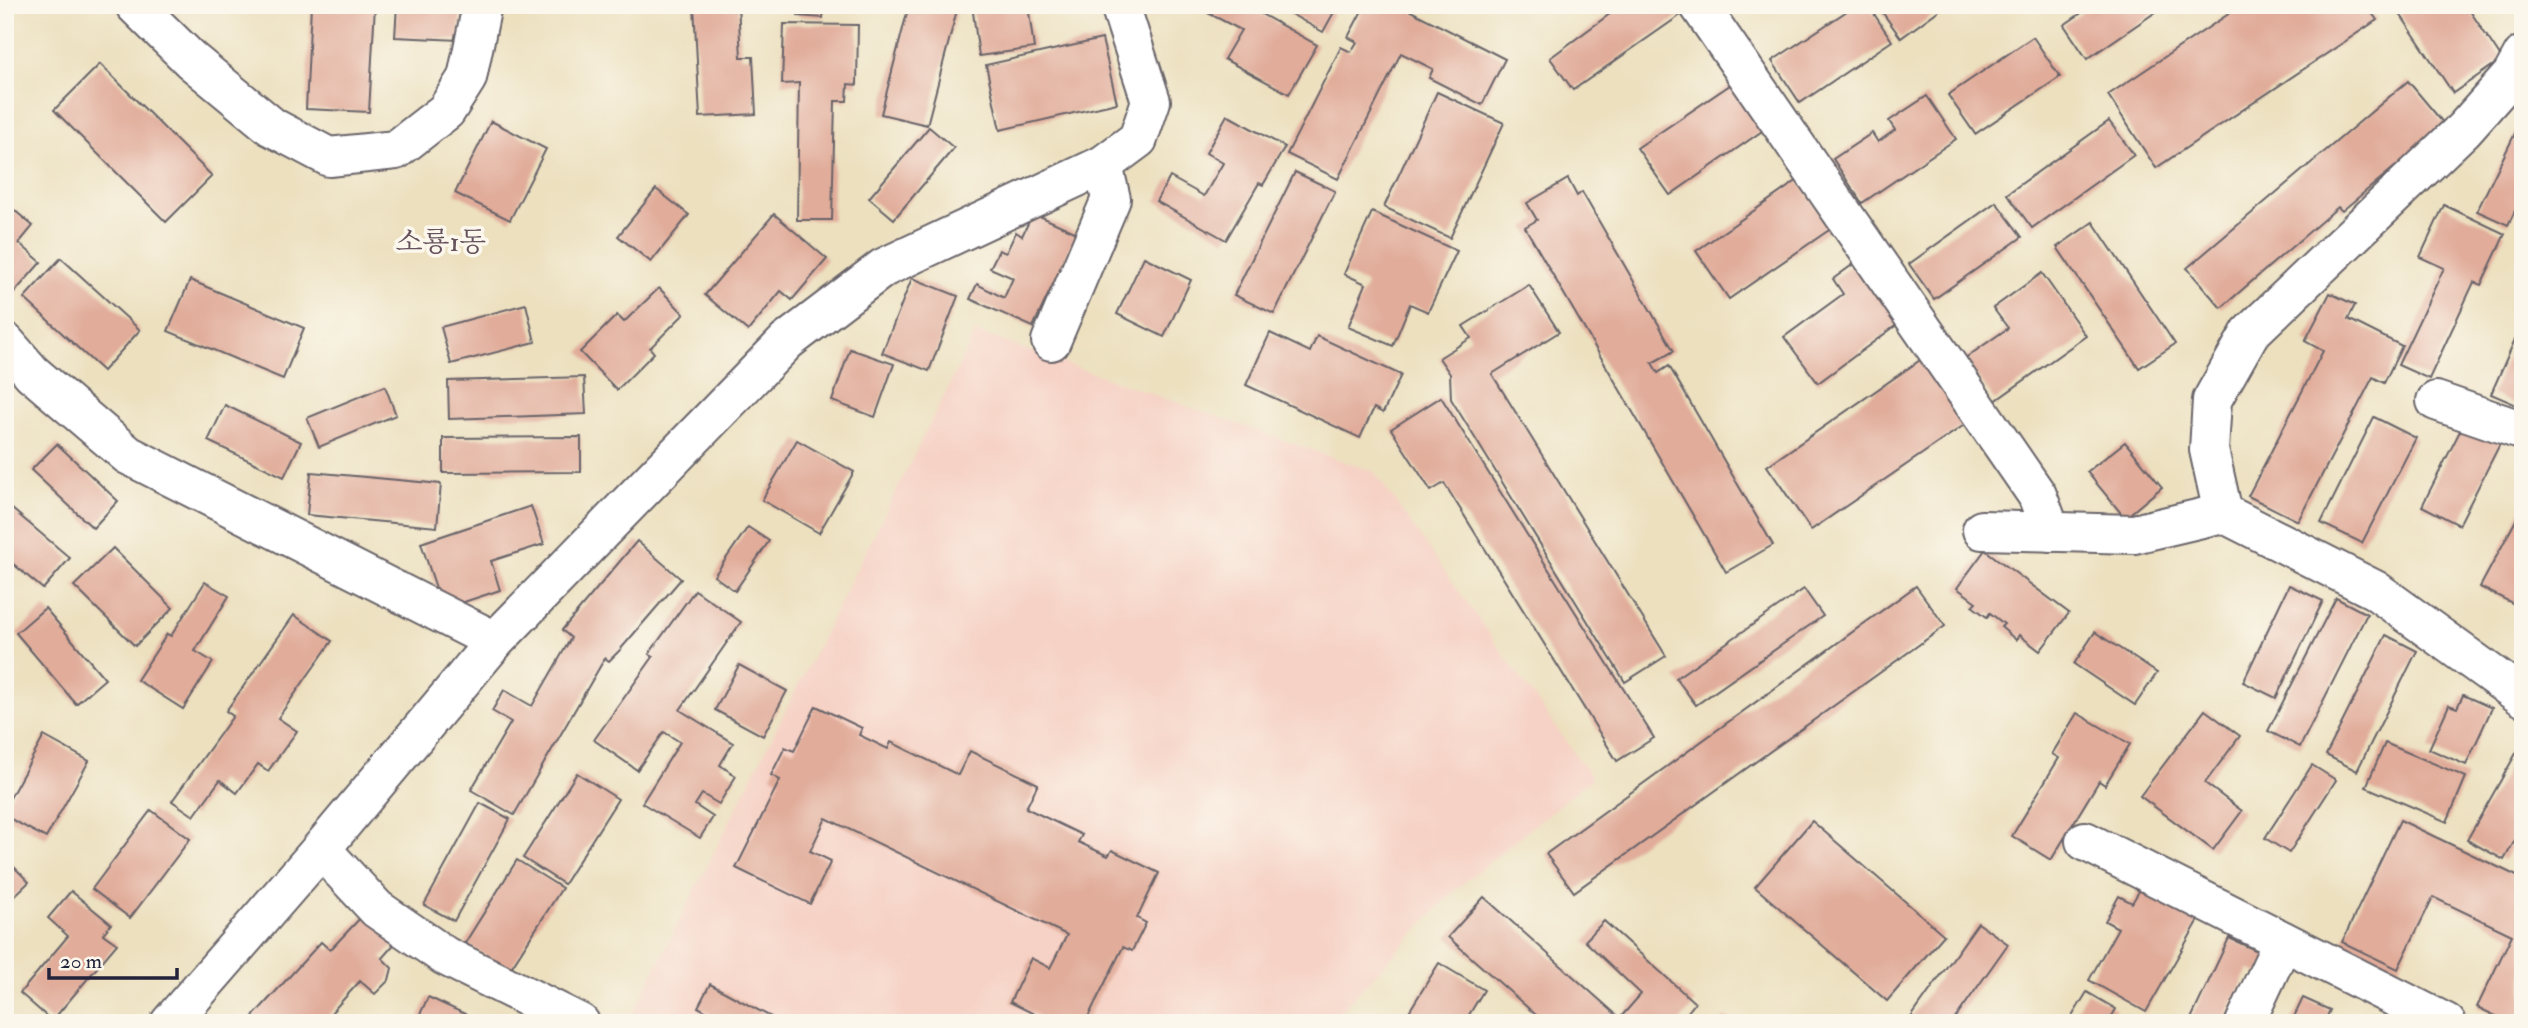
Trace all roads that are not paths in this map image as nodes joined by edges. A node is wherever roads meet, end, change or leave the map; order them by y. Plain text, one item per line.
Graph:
1 (135, 5) edge
2 (482, 5) edge
3 (1120, 5) edge
4 (1699, 5) edge
5 (2523, 55) edge
6 (1103, 165) junction
7 (1051, 341) dead end
8 (5, 342) edge
9 (2436, 401) dead end
10 (2523, 431) edge
11 (2222, 513) junction
12 (1982, 530) dead end
13 (2051, 532) junction
14 (495, 641) junction
15 (2523, 697) edge
16 (2085, 841) dead end
17 (321, 849) junction
18 (2283, 941) junction
19 (170, 1023) edge
20 (580, 1023) edge
21 (2245, 1023) edge
22 (2446, 1023) edge

1 - 2 street
3 - 6 street
4 - 13 street
5 - 11 street
6 - 7 street
6 - 14 street
8 - 14 street
9 - 10 street
11 - 13 street
11 - 15 street
12 - 13 street
14 - 17 street
16 - 18 street
17 - 19 street
17 - 20 street
18 - 21 street
18 - 22 street

